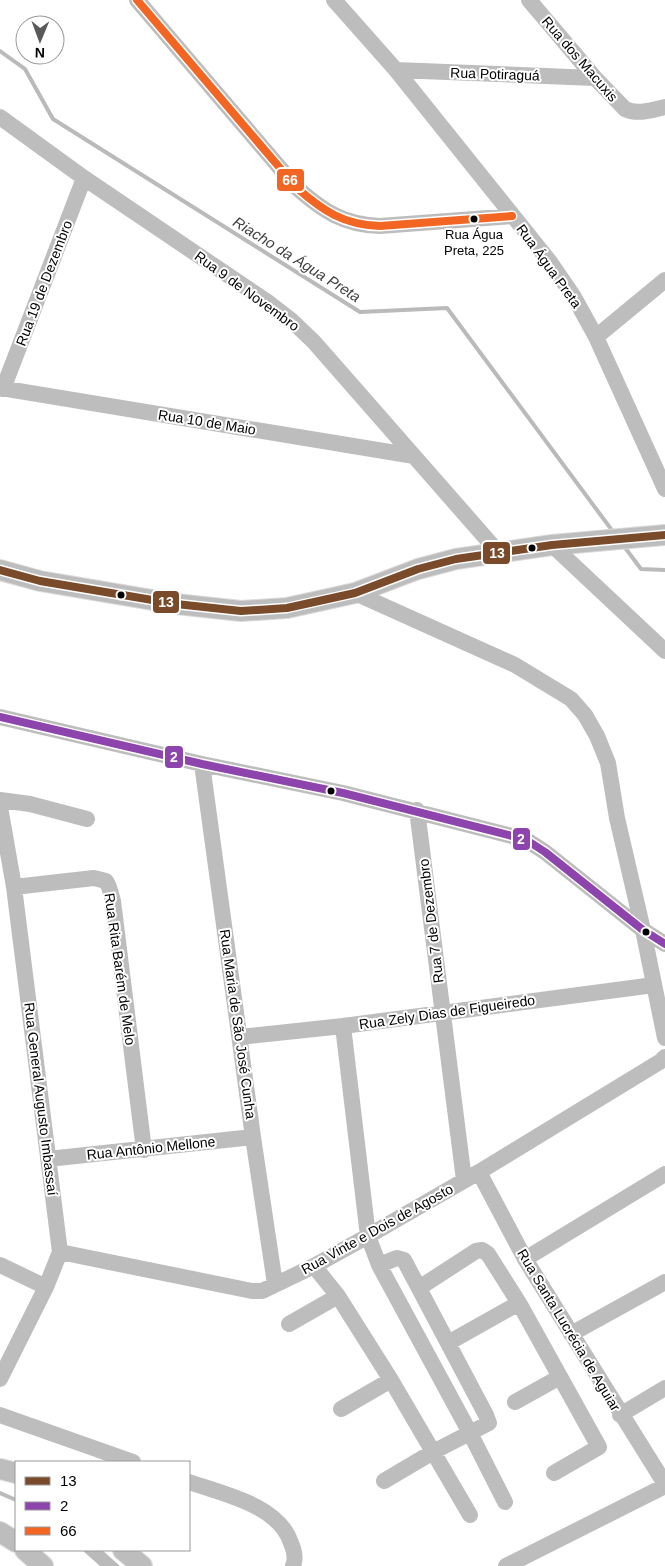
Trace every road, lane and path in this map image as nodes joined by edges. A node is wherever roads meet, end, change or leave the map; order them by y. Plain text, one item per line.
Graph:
1 (137, 0) edge
2 (334, 0) edge
3 (529, 0) edge
4 (396, 70) junction
5 (595, 78) junction
6 (665, 107) edge
7 (0, 117) edge
8 (84, 178) junction
9 (512, 216) junction
10 (665, 280) edge
11 (596, 337) junction
12 (2, 388) edge
13 (414, 456) junction
14 (665, 490) edge
15 (665, 535) edge
16 (552, 545) junction
17 (498, 552) junction
18 (0, 570) edge
19 (355, 593) junction
20 (665, 651) edge
21 (0, 717) edge
22 (202, 764) junction
23 (0, 800) edge
24 (0, 807) edge
25 (417, 810) junction
26 (87, 819) dead end
27 (14, 887) junction
28 (643, 930) junction
29 (665, 944) edge
30 (654, 985) junction
31 (442, 1013) junction
32 (343, 1026) junction
33 (240, 1037) junction
34 (665, 1038) edge
35 (665, 1056) edge
36 (253, 1137) junction
37 (144, 1150) junction
38 (48, 1160) junction
39 (479, 1172) junction
40 (665, 1174) edge
41 (464, 1180) junction
42 (368, 1236) junction
43 (60, 1252) junction
44 (525, 1259) junction
45 (379, 1265) junction
46 (0, 1266) edge
47 (314, 1266) junction
48 (665, 1282) edge
49 (275, 1284) junction
50 (46, 1288) junction
51 (419, 1288) junction
52 (338, 1296) junction
53 (519, 1303) junction
54 (289, 1324) dead end
55 (571, 1334) junction
56 (448, 1343) junction
57 (560, 1377) junction
58 (0, 1379) edge
59 (391, 1380) junction
60 (665, 1388) edge
61 (515, 1402) dead end
62 (341, 1409) dead end
63 (0, 1415) edge
64 (620, 1415) junction
65 (470, 1433) junction
66 (433, 1452) junction
67 (130, 1461) edge
68 (0, 1469) edge
69 (15, 1473) edge
70 (554, 1473) dead end
71 (663, 1478) edge
72 (384, 1481) dead end
73 (190, 1482) edge
74 (505, 1502) dead end
75 (470, 1515) dead end
76 (0, 1532) edge
77 (15, 1541) edge
78 (26, 1551) edge
79 (124, 1551) edge
80 (143, 1565) edge
81 (43, 1566) edge
82 (293, 1566) edge
83 (506, 1566) edge

1 - 9 street
2 - 4 street, Rua Água Preta
3 - 5 street, Rua dos Macuxis
4 - 5 street, Rua Potiraguá
4 - 9 street, Rua Água Preta
5 - 6 street, Rua dos Macuxis
7 - 8 street, Rua 9 de Novembro
8 - 12 street, Rua 19 de Dezembro
8 - 13 street, Rua 9 de Novembro
9 - 11 street, Rua Água Preta
10 - 11 street
11 - 14 street, Rua Água Preta
12 - 13 street, Rua 10 de Maio
13 - 17 street, Rua 9 de Novembro
15 - 16 main road
16 - 17 main road
16 - 20 street
17 - 19 main road
18 - 19 main road
19 - 28 street
21 - 22 street
22 - 25 street
22 - 33 street, Rua Maria de São José Cunha
23 - 26 street
24 - 27 street, Rua General Augusto Imbassaí
25 - 28 street
25 - 31 street, Rua 7 de Dezembro
27 - 37 street, Rua Rita Barém de Melo
27 - 38 street, Rua General Augusto Imbassaí
28 - 29 street
28 - 30 street
30 - 31 street, Rua Zely Dias de Figueiredo
30 - 34 street
31 - 32 street, Rua Zely Dias de Figueiredo
31 - 41 street, Rua 7 de Dezembro
32 - 33 street, Rua Zely Dias de Figueiredo
32 - 42 street
33 - 36 street, Rua Maria de São José Cunha
35 - 39 street, Rua Vinte e Dois de Agosto
36 - 37 street, Rua Antônio Mellone
36 - 49 street, Rua Maria de São José Cunha
37 - 38 street, Rua Antônio Mellone
38 - 43 street, Rua General Augusto Imbassaí
39 - 41 street, Rua Vinte e Dois de Agosto
39 - 44 street, Rua Santa Lucrécia de Aguiar
40 - 44 street
41 - 42 street, Rua Vinte e Dois de Agosto
42 - 45 street
42 - 47 street, Rua Vinte e Dois de Agosto
43 - 49 street, Rua Vinte e Dois de Agosto
43 - 50 street, Rua General Augusto Imbassaí
44 - 55 street, Rua Santa Lucrécia de Aguiar
45 - 51 street
45 - 65 street
46 - 50 street
47 - 49 street, Rua Vinte e Dois de Agosto
47 - 52 street
48 - 55 street
50 - 58 street, Rua General Augusto Imbassaí
51 - 53 street
51 - 56 street
52 - 54 street
52 - 59 street
53 - 56 street
53 - 57 street
55 - 64 street, Rua Santa Lucrécia de Aguiar
56 - 65 street
57 - 61 street
57 - 70 street
59 - 62 street
59 - 66 street
60 - 64 street
63 - 67 street
64 - 71 street, Rua Santa Lucrécia de Aguiar
65 - 66 street
65 - 74 street
66 - 72 street
66 - 75 street
68 - 69 main road
71 - 83 street
73 - 82 street
76 - 77 main road
78 - 81 main road
79 - 80 main road

